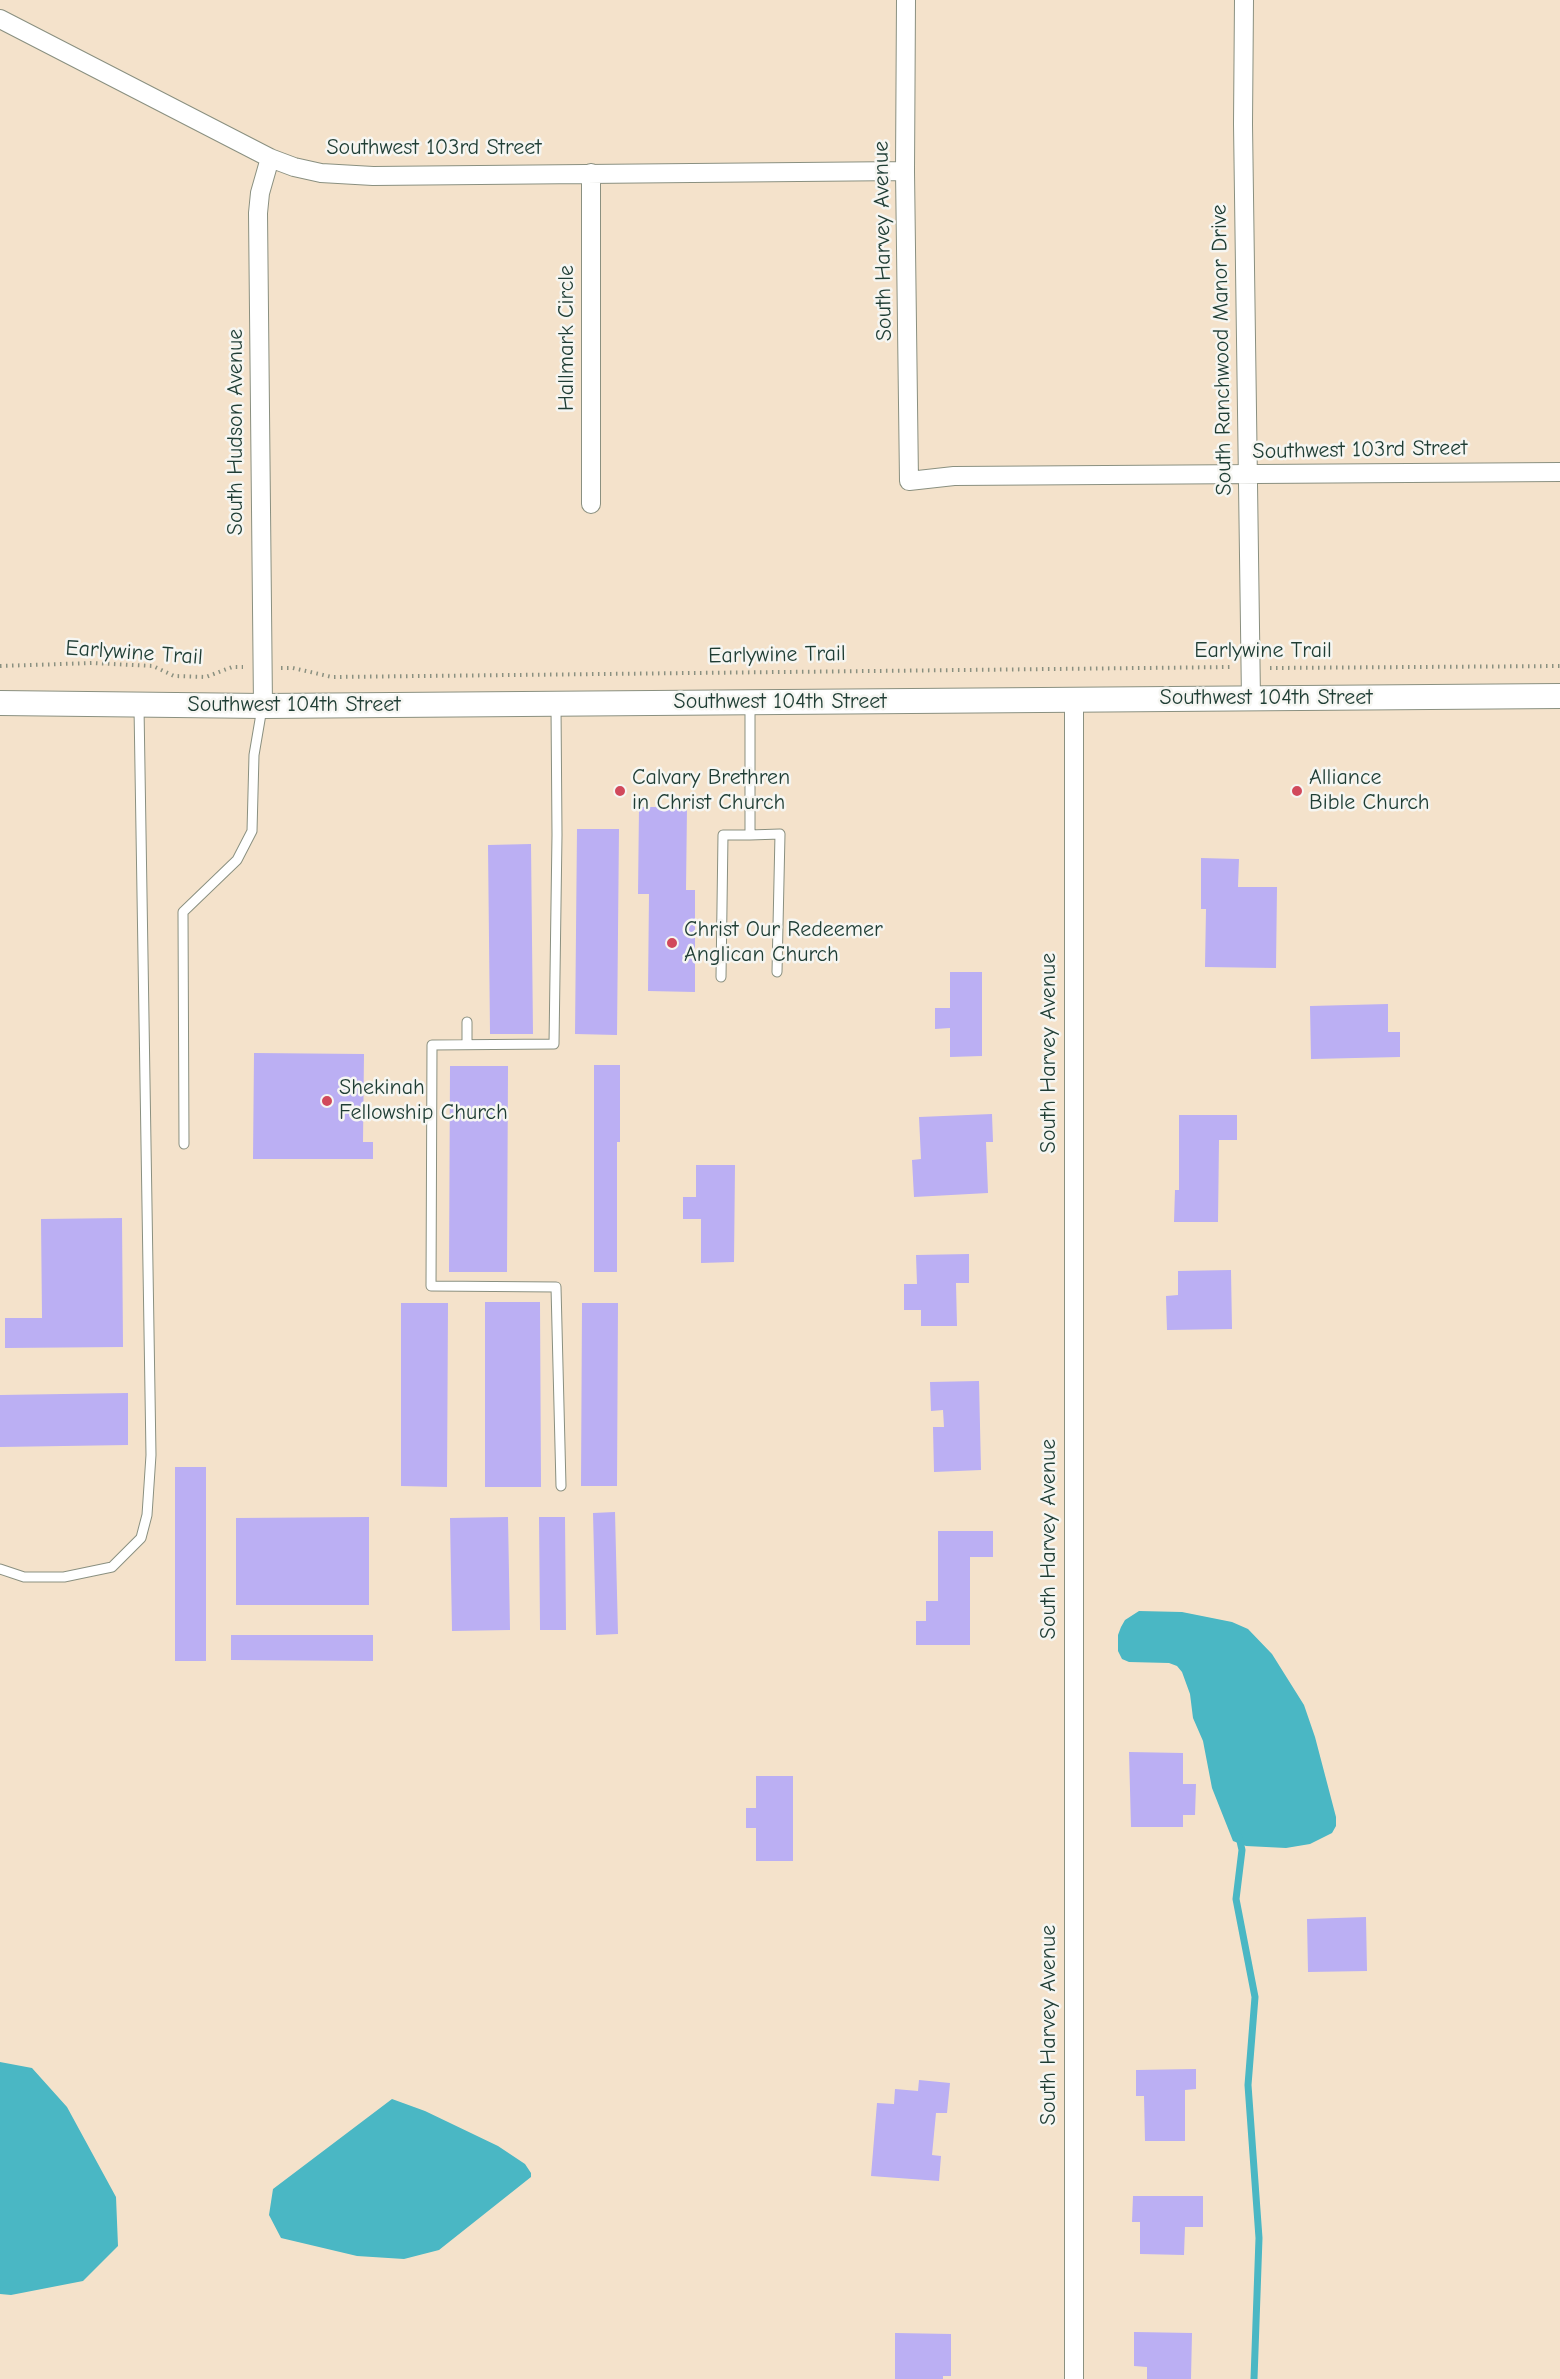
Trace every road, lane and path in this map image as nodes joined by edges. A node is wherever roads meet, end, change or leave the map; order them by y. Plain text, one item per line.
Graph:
1 (906, 0) edge
2 (1244, 0) edge
3 (0, 19) edge
4 (270, 158) junction
5 (904, 171) junction
6 (591, 172) junction
7 (1560, 472) edge
8 (1247, 476) junction
9 (909, 481) joint
10 (591, 504) dead end
11 (0, 666) edge
12 (1560, 666) edge
13 (1250, 667) junction
14 (262, 668) junction
15 (1560, 696) edge
16 (1074, 699) junction
17 (1251, 699) junction
18 (750, 702) junction
19 (0, 703) edge
20 (556, 703) junction
21 (139, 705) junction
22 (262, 706) junction
23 (750, 835) junction
24 (777, 972) dead end
25 (721, 977) dead end
26 (467, 1023) dead end
27 (467, 1044) junction
28 (184, 1144) dead end
29 (561, 1486) dead end
30 (0, 1569) edge
31 (1074, 2379) edge

1 - 5 street, South Harvey Avenue
2 - 8 street, South Ranchwood Manor Drive
3 - 4 street, Southwest 103rd Street
4 - 6 street, Southwest 103rd Street
4 - 14 street, South Hudson Avenue
5 - 6 street, Southwest 103rd Street
5 - 9 street, South Harvey Avenue
6 - 10 street, Hallmark Circle
7 - 8 street, Southwest 103rd Street
8 - 9 street, Southwest 103rd Street
8 - 13 street, South Ranchwood Manor Drive
11 - 14 path, Earlywine Trail
12 - 13 path, Earlywine Trail
13 - 14 path, Earlywine Trail
13 - 17 street, South Ranchwood Manor Drive
14 - 22 street, South Hudson Avenue
15 - 17 main road, Southwest 104th Street
16 - 17 main road, Southwest 104th Street
16 - 18 main road, Southwest 104th Street
16 - 31 street, South Harvey Avenue
18 - 20 main road, Southwest 104th Street
18 - 23 lane
19 - 21 main road, Southwest 104th Street
20 - 22 main road, Southwest 104th Street
20 - 27 lane
21 - 22 main road, Southwest 104th Street
21 - 30 lane
22 - 28 lane
23 - 24 lane
23 - 25 lane
26 - 27 lane
27 - 29 lane

